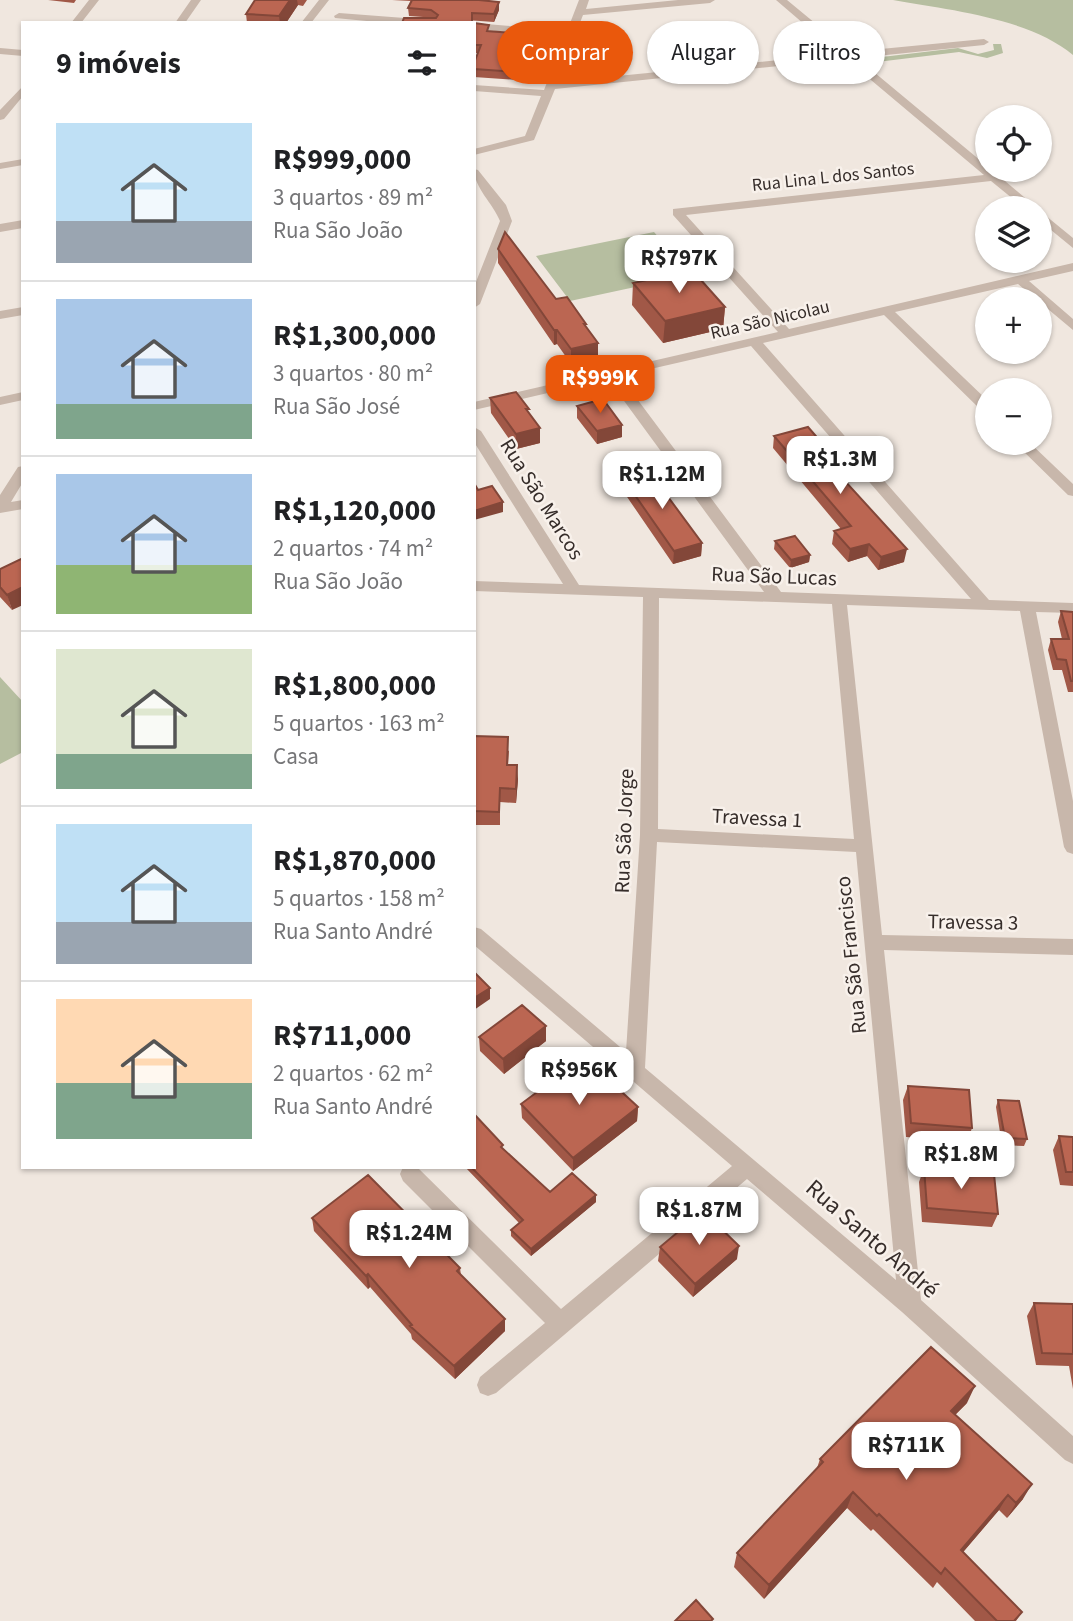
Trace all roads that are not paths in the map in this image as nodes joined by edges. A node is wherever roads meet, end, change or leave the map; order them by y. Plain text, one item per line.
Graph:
1 (94, 0) edge
2 (196, 0) edge
3 (324, 0) edge
4 (584, 0) edge
5 (710, 0) edge
6 (781, 0) edge
7 (580, 12) junction
8 (339, 15) edge
9 (78, 21) edge
10 (181, 21) edge
11 (308, 21) edge
12 (408, 21) edge
13 (576, 21) edge
14 (806, 21) edge
15 (476, 26) edge
16 (497, 28) edge
17 (984, 42) dead end
18 (0, 51) edge
19 (885, 52) edge
20 (21, 53) edge
21 (773, 64) edge
22 (551, 84) edge
23 (883, 84) edge
24 (476, 88) edge
25 (549, 89) junction
26 (21, 91) edge
27 (0, 117) edge
28 (476, 152) edge
29 (975, 161) edge
30 (21, 162) edge
31 (0, 166) edge
32 (476, 175) edge
33 (975, 179) edge
34 (1000, 182) edge
35 (1017, 196) edge
36 (21, 224) edge
37 (1052, 226) edge
38 (0, 228) edge
39 (1073, 244) edge
40 (1073, 267) edge
41 (1021, 280) junction
42 (476, 298) edge
43 (21, 311) edge
44 (887, 311) junction
45 (0, 315) edge
46 (1073, 326) edge
47 (787, 334) junction
48 (754, 341) junction
49 (611, 374) junction
50 (21, 396) edge
51 (975, 396) edge
52 (0, 401) edge
53 (476, 406) edge
54 (476, 434) edge
55 (1034, 455) edge
56 (21, 473) edge
57 (1073, 492) edge
58 (21, 504) edge
59 (0, 508) edge
60 (476, 586) edge
61 (574, 589) junction
62 (651, 592) junction
63 (776, 597) junction
64 (839, 599) junction
65 (984, 604) junction
66 (1027, 606) junction
67 (1073, 608) edge
68 (649, 835) junction
69 (863, 846) junction
70 (1073, 848) edge
71 (476, 936) edge
72 (872, 942) junction
73 (1073, 947) edge
74 (635, 1070) junction
75 (747, 1166) junction
76 (410, 1174) dead end
77 (909, 1306) junction
78 (561, 1324) junction
79 (488, 1385) dead end
80 (1073, 1452) edge

1 - 9 street
2 - 10 street
3 - 11 street
4 - 7 street
5 - 7 street
6 - 14 street
7 - 13 street
8 - 12 street
15 - 16 street
17 - 19 street
18 - 20 street
21 - 25 street
22 - 25 street
23 - 29 street
24 - 25 street
25 - 28 street
26 - 27 street
30 - 31 street
32 - 42 street
33 - 47 street, Rua Lina L dos Santos
34 - 35 street
36 - 38 street
37 - 39 street
40 - 41 street, Rua São Nicolau
41 - 44 street, Rua São Nicolau
41 - 46 street
43 - 45 street
44 - 47 street, Rua São Nicolau
44 - 51 street
47 - 48 street, Rua São Nicolau
48 - 49 street, Rua São Nicolau
48 - 65 street
49 - 53 street, Rua São Nicolau
49 - 63 street
50 - 52 street
54 - 61 street, Rua São Marcos
55 - 57 street
56 - 59 street
58 - 59 street
60 - 61 street, Rua São Lucas
61 - 62 street, Rua São Lucas
62 - 63 street, Rua São Lucas
62 - 68 street, Rua São Jorge
63 - 64 street, Rua São Lucas
64 - 65 street, Rua São Lucas
64 - 69 street, Rua São Francisco
65 - 66 street, Rua São Lucas
66 - 67 street, Rua São Lucas
66 - 70 street
68 - 69 street, Travessa 1
68 - 74 street, Rua São Jorge
69 - 72 street, Rua São Francisco
71 - 74 street, Rua Santo André
72 - 73 street, Travessa 3
72 - 77 street, Rua São Francisco
74 - 75 street, Rua Santo André
75 - 77 street, Rua Santo André
75 - 78 street
76 - 78 street
77 - 80 street, Rua Santo André
78 - 79 street

